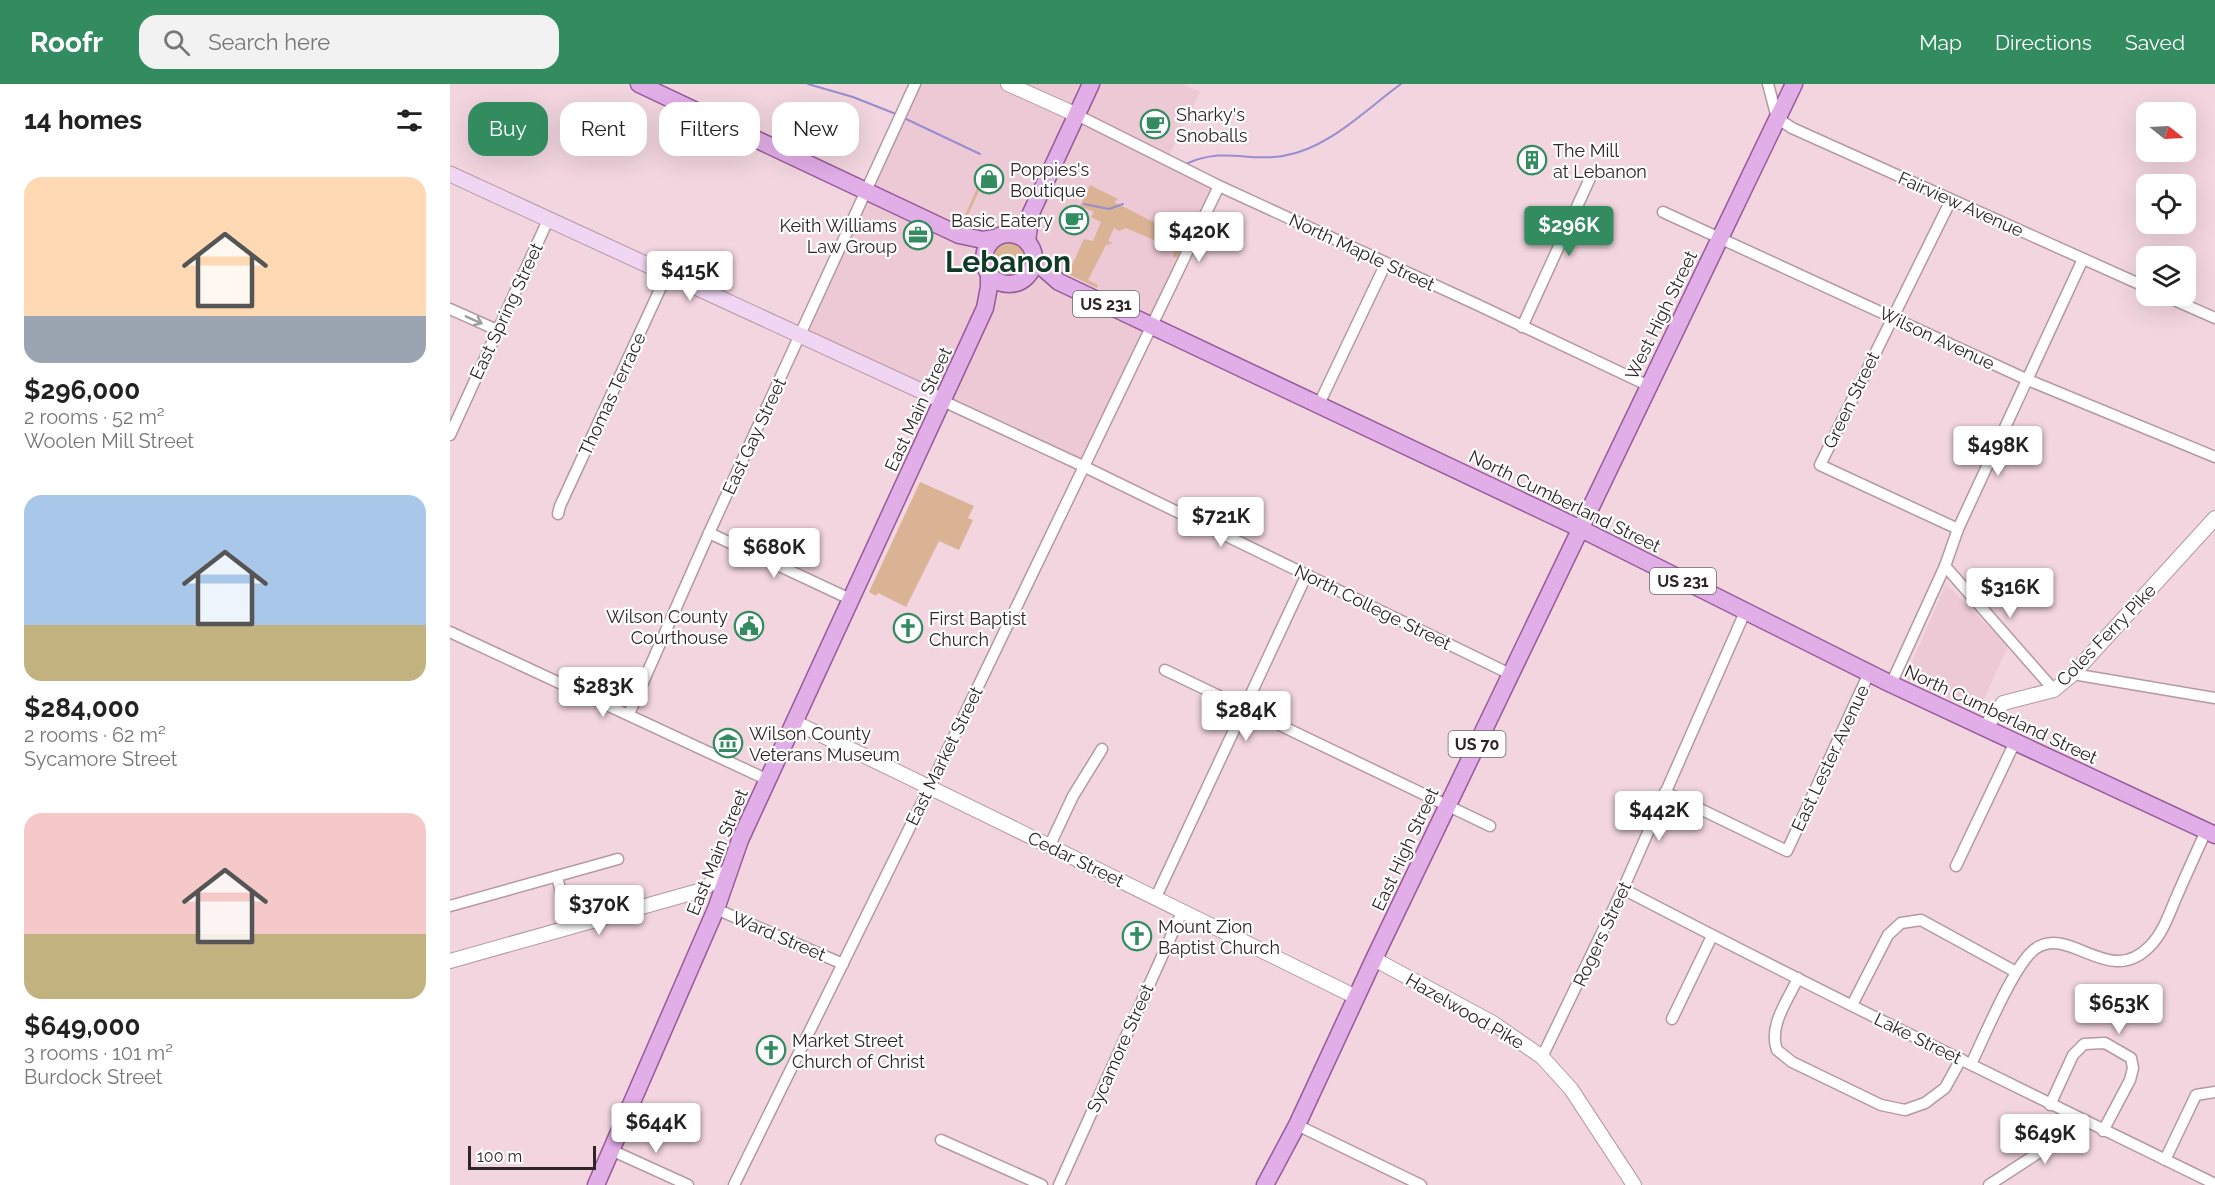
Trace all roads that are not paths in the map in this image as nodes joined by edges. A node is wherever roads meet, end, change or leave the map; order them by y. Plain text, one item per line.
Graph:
1 (639, 84) edge
2 (915, 84) edge
3 (1008, 84) edge
4 (1091, 84) edge
5 (1768, 84) edge
6 (1794, 84) edge
7 (1077, 115) junction
8 (1778, 118) junction
9 (450, 174) edge
10 (1591, 177) dead end
11 (1219, 186) junction
12 (865, 191) junction
13 (1951, 200) junction
14 (1663, 212) dead end
15 (1031, 213) junction
16 (548, 220) junction
17 (959, 235) junction
18 (1002, 236) junction
19 (1720, 238) junction
20 (1031, 249) junction
21 (2083, 259) junction
22 (1386, 263) junction
23 (987, 269) junction
24 (667, 274) junction
25 (1019, 281) junction
26 (1059, 282) junction
27 (2136, 283) edge
28 (2188, 306) edge
29 (985, 308) junction
30 (450, 309) edge
31 (1892, 317) junction
32 (2215, 318) edge
33 (1152, 327) junction
34 (1522, 327) junction
35 (497, 330) junction
36 (800, 336) junction
37 (2028, 380) junction
38 (1649, 386) junction
39 (943, 401) junction
40 (1319, 404) junction
41 (450, 435) edge
42 (2215, 457) edge
43 (1083, 465) junction
44 (558, 514) dead end
45 (2215, 518) edge
46 (1581, 529) junction
47 (1958, 529) junction
48 (709, 533) junction
49 (1945, 566) junction
50 (1307, 574) junction
51 (850, 599) junction
52 (1745, 612) junction
53 (450, 632) edge
54 (1165, 670) dead end
55 (1869, 673) junction
56 (1510, 674) junction
57 (2073, 674) junction
58 (1892, 684) junction
59 (2054, 690) junction
60 (2215, 698) edge
61 (1246, 708) junction
62 (629, 714) junction
63 (794, 722) junction
64 (1985, 728) junction
65 (2015, 742) junction
66 (1102, 749) dead end
67 (768, 780) junction
68 (929, 786) junction
69 (1665, 792) junction
70 (1447, 806) junction
71 (1490, 826) dead end
72 (2210, 833) edge
73 (1049, 847) junction
74 (618, 859) dead end
75 (1956, 866) dead end
76 (729, 870) junction
77 (557, 876) junction
78 (1623, 889) junction
79 (1156, 897) junction
80 (450, 906) edge
81 (716, 909) junction
82 (1182, 912) junction
83 (569, 928) junction
84 (1712, 936) junction
85 (1374, 959) junction
86 (450, 961) edge
87 (843, 964) junction
88 (2016, 972) junction
89 (1798, 978) junction
90 (1356, 997) junction
91 (1852, 1005) junction
92 (1672, 1019) dead end
93 (1542, 1057) junction
94 (1966, 1062) junction
95 (2215, 1092) edge
96 (2050, 1105) junction
97 (2086, 1122) junction
98 (1297, 1125) junction
99 (2103, 1131) junction
100 (941, 1140) dead end
101 (612, 1150) junction
102 (2165, 1160) junction
103 (2215, 1184) edge
104 (596, 1185) edge
105 (688, 1185) edge
106 (734, 1185) edge
107 (1042, 1185) edge
108 (1059, 1185) edge
109 (1266, 1185) edge
110 (1421, 1185) edge
111 (1634, 1185) edge
112 (1989, 1185) edge

1 - 12 main road, US 231
2 - 12 street, East Gay Street
3 - 7 street
4 - 7 main road
5 - 8 street
6 - 8 main road, US 70
7 - 11 street, North Maple Street
7 - 15 main road
8 - 13 street, Fairview Avenue
8 - 19 main road, West High Street / US 70
9 - 16 main road
10 - 34 street
11 - 22 street, North Maple Street
11 - 33 street, East Market Street
12 - 17 main road, US 231
12 - 36 street, East Gay Street
13 - 21 street, Fairview Avenue
13 - 31 street, Green Street
14 - 19 street, Wilson Avenue
15 - 18 main road
15 - 20 main road
16 - 24 main road
16 - 35 street, East Spring Street
17 - 18 main road, US 231
17 - 23 main road
18 - 20 main road, US 231
18 - 23 main road
19 - 31 street, Wilson Avenue
19 - 38 main road, West High Street / US 70
20 - 25 main road
20 - 26 main road, North Cumberland Street / US 231
21 - 27 street, Fairview Avenue
21 - 37 street
22 - 34 street, North Maple Street
22 - 40 street
23 - 25 main road, US 231
23 - 29 main road, East Main Street
24 - 36 main road
24 - 44 street, Thomas Terrace
25 - 26 main road, North Cumberland Street / US 231
25 - 29 main road, East Main Street
26 - 33 main road, North Cumberland Street / US 231
28 - 32 street
29 - 39 main road, East Main Street
30 -> 35 street
31 - 37 street, Wilson Avenue
31 - 47 street, Green Street
33 - 40 main road, North Cumberland Street / US 231
33 - 43 street, East Market Street
34 - 38 street, North Maple Street
35 - 41 street, East Spring Street
36 - 39 main road
36 - 48 street, East Gay Street
37 - 42 street, Wilson Avenue
37 - 47 street
38 - 46 main road, West High Street / US 70
39 - 43 street, North College Street
39 - 51 main road, East Main Street
40 - 46 main road, North Cumberland Street / US 231
43 - 50 street, North College Street
43 - 68 street, East Market Street
45 - 57 street, Coles Ferry Pike
46 - 52 main road, North Cumberland Street / US 231
46 - 56 main road, East High Street / US 70
47 - 49 street
48 - 51 street
48 - 62 street, East Gay Street
49 - 58 street
49 - 59 street
50 - 56 street, North College Street
50 - 61 street
51 - 63 main road, East Main Street
52 - 55 main road, North Cumberland Street / US 231
52 - 69 street, Rogers Street
53 - 62 street
54 - 61 street
55 - 58 main road, North Cumberland Street / US 231
55 - 69 street, East Lester Avenue
56 - 70 main road, East High Street / US 70
57 - 59 street, Coles Ferry Pike
57 - 60 street
58 - 64 main road, North Cumberland Street / US 231
59 - 64 street, Coles Ferry Pike
61 - 70 street
61 - 79 street
62 - 67 street
63 - 67 main road, East Main Street
63 - 68 street, Cedar Street
64 - 65 main road, North Cumberland Street / US 231
65 - 72 main road, North Cumberland Street / US 231
65 - 75 street
66 - 73 street
67 - 76 main road, East Main Street
68 - 73 street, Cedar Street
68 - 87 street, East Market Street
69 - 78 street, Rogers Street
70 - 71 street
70 - 85 main road, East High Street / US 70
72 - 88 street
73 - 79 street, Cedar Street
74 - 77 street
76 - 81 main road, East Main Street
76 - 83 street
77 - 80 street
77 - 83 street
78 - 84 street, Lake Street
78 - 93 street, Rogers Street
79 - 82 street, Cedar Street
81 - 87 street, Ward Street
81 - 101 main road, East Main Street
82 - 90 street, Cedar Street
82 - 108 street, Sycamore Street
83 - 86 street
84 - 89 street, Lake Street
84 - 92 street
85 - 90 main road, East High Street / US 70
85 - 93 street, Hazelwood Pike
87 - 106 street, East Market Street
88 - 91 street
88 - 94 street
89 - 91 street, Lake Street
89 - 94 street
90 - 98 main road, East High Street / US 70
91 - 94 street, Lake Street
93 - 111 street, Hazelwood Pike
94 - 96 street, Lake Street
95 - 102 street
96 - 97 street, Lake Street
96 - 99 street
97 - 99 street, Lake Street
97 - 112 street
98 - 109 main road, East High Street / US 70
98 - 110 street
99 - 102 street, Lake Street
100 - 107 street
101 - 104 main road, East Main Street
101 - 105 street
102 - 103 street, Lake Street

